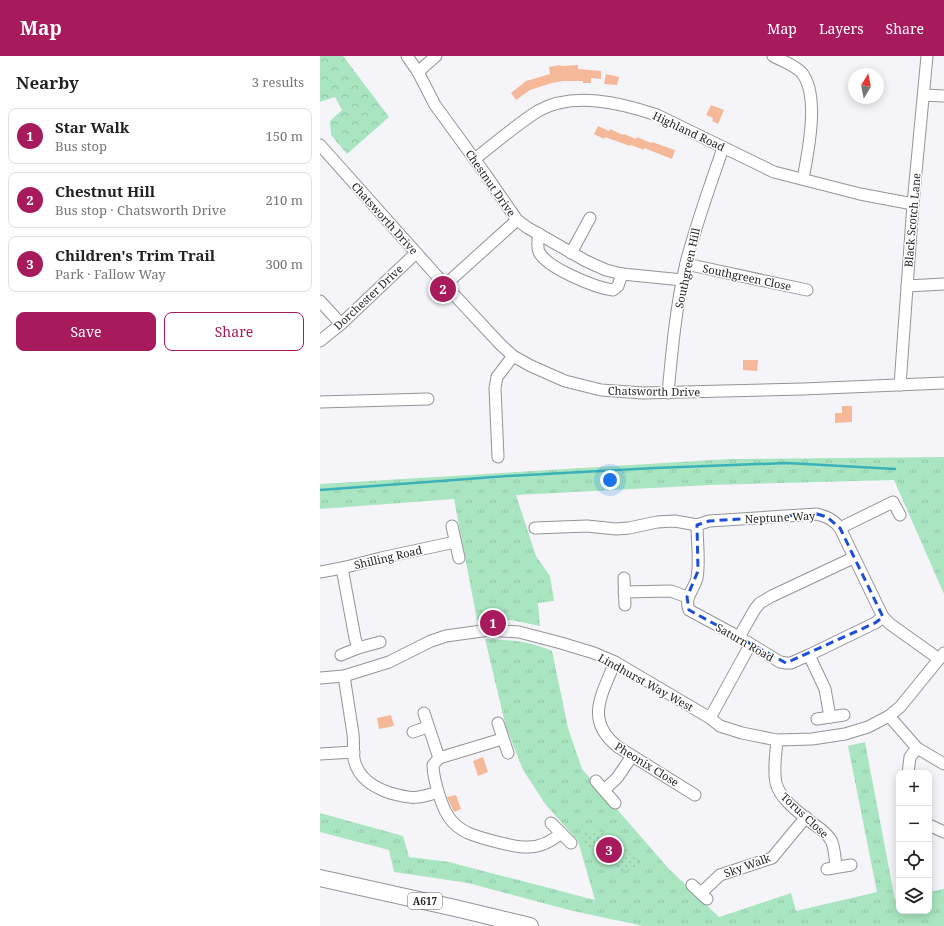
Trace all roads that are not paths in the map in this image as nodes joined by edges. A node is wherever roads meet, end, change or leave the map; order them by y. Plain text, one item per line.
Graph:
1 (407, 56) edge
2 (436, 56) edge
3 (772, 56) edge
4 (928, 56) edge
5 (418, 72) junction
6 (924, 95) junction
7 (944, 96) edge
8 (320, 145) edge
9 (723, 148) junction
10 (475, 159) junction
11 (803, 179) junction
12 (914, 204) junction
13 (590, 218) dead end
14 (517, 220) junction
15 (539, 234) junction
16 (572, 252) junction
17 (416, 253) junction
18 (686, 264) junction
19 (622, 274) junction
20 (683, 280) junction
21 (944, 284) edge
22 (445, 285) junction
23 (907, 286) junction
24 (807, 290) dead end
25 (320, 301) edge
26 (341, 324) junction
27 (320, 341) edge
28 (512, 356) junction
29 (944, 383) edge
30 (900, 385) junction
31 (668, 393) junction
32 (420, 396) dead end
33 (320, 402) edge
34 (498, 457) dead end
35 (900, 515) dead end
36 (697, 525) junction
37 (452, 526) dead end
38 (535, 528) dead end
39 (840, 528) junction
40 (455, 542) junction
41 (459, 558) dead end
42 (853, 558) junction
43 (342, 568) junction
44 (320, 572) edge
45 (624, 578) dead end
46 (624, 592) junction
47 (687, 597) junction
48 (625, 605) dead end
49 (882, 617) junction
50 (739, 638) junction
51 (380, 642) dead end
52 (750, 645) junction
53 (358, 648) junction
54 (342, 655) dead end
55 (809, 655) junction
56 (942, 656) edge
57 (615, 662) junction
58 (344, 676) junction
59 (320, 678) edge
60 (424, 713) dead end
61 (844, 715) dead end
62 (889, 716) junction
63 (830, 717) junction
64 (710, 718) junction
65 (817, 719) dead end
66 (498, 723) dead end
67 (427, 727) junction
68 (413, 732) dead end
69 (502, 739) junction
70 (777, 740) junction
71 (916, 748) junction
72 (354, 752) junction
73 (508, 753) dead end
74 (320, 754) edge
75 (632, 756) junction
76 (439, 758) junction
77 (944, 764) edge
78 (908, 770) edge
79 (596, 781) dead end
80 (604, 790) junction
81 (438, 792) junction
82 (695, 794) dead end
83 (615, 803) dead end
84 (806, 817) junction
85 (551, 823) dead end
86 (932, 826) edge
87 (944, 832) edge
88 (561, 834) junction
89 (571, 843) dead end
90 (851, 865) dead end
91 (320, 878) edge
92 (692, 884) dead end
93 (530, 926) edge

1 - 5 street, Chestnut Drive
2 - 5 street
3 - 11 street
4 - 6 street, Black Scotch Lane
5 - 10 street, Chestnut Drive
6 - 7 street
6 - 12 street, Black Scotch Lane
8 - 17 street, Chatsworth Drive
9 - 10 street, Highland Road
9 - 11 street, Highland Road
9 - 18 street, Southgreen Hill
10 - 14 street, Chestnut Drive
11 - 12 street, Highland Road
12 - 23 street, Black Scotch Lane
13 - 16 street
14 - 15 street, Chestnut Drive
14 - 22 street
15 - 16 street, Chestnut Drive
15 - 19 street
16 - 19 street, Chestnut Drive
17 - 22 street, Chatsworth Drive
17 - 26 street, Dorchester Drive
18 - 20 street, Southgreen Hill
18 - 24 street, Southgreen Close
19 - 20 street, Chestnut Drive
20 - 31 street, Southgreen Hill
21 - 23 street
22 - 28 street, Chatsworth Drive
23 - 30 street, Black Scotch Lane
25 - 26 street
26 - 27 street, Dorchester Drive
28 - 31 street, Chatsworth Drive
28 - 34 street
29 - 30 street, Chatsworth Drive
30 - 31 street, Chatsworth Drive
32 - 33 street
35 - 39 street
36 - 38 street, Neptune Way
36 - 39 street, Neptune Way
36 - 47 street
37 - 40 street
39 - 42 street, Neptune Way
40 - 41 street
40 - 43 street, Shilling Road
42 - 49 street, Neptune Way
42 - 50 street
43 - 44 street, Shilling Road
43 - 53 street
45 - 46 street
46 - 47 street
46 - 48 street
47 - 50 street, Saturn Road
49 - 55 street, Saturn Road
49 - 56 street, Neptune Way
50 - 52 street, Saturn Road
51 - 53 street
52 - 55 street, Saturn Road
52 - 64 street
53 - 54 street
55 - 63 street
56 - 62 street, Lindhurst Way West
57 - 58 street, Lindhurst Way West
57 - 64 street, Lindhurst Way West
57 - 75 street, Pheonix Close
58 - 59 street, Lindhurst Way West
58 - 72 street
60 - 67 street
61 - 63 street
62 - 70 street, Lindhurst Way West
62 - 71 street
63 - 65 street
64 - 70 street, Lindhurst Way West
66 - 69 street
67 - 68 street
67 - 76 street
69 - 73 street
69 - 76 street
70 - 84 street, Torus Close
71 - 77 street
71 - 78 street
72 - 74 street
72 - 81 street
75 - 80 street
75 - 82 street, Pheonix Close
76 - 81 street
79 - 80 street
80 - 83 street
81 - 88 street
84 - 90 street, Torus Close
84 - 92 street, Sky Walk
85 - 88 street
86 - 87 street
88 - 89 street
91 - 93 highway, A617

